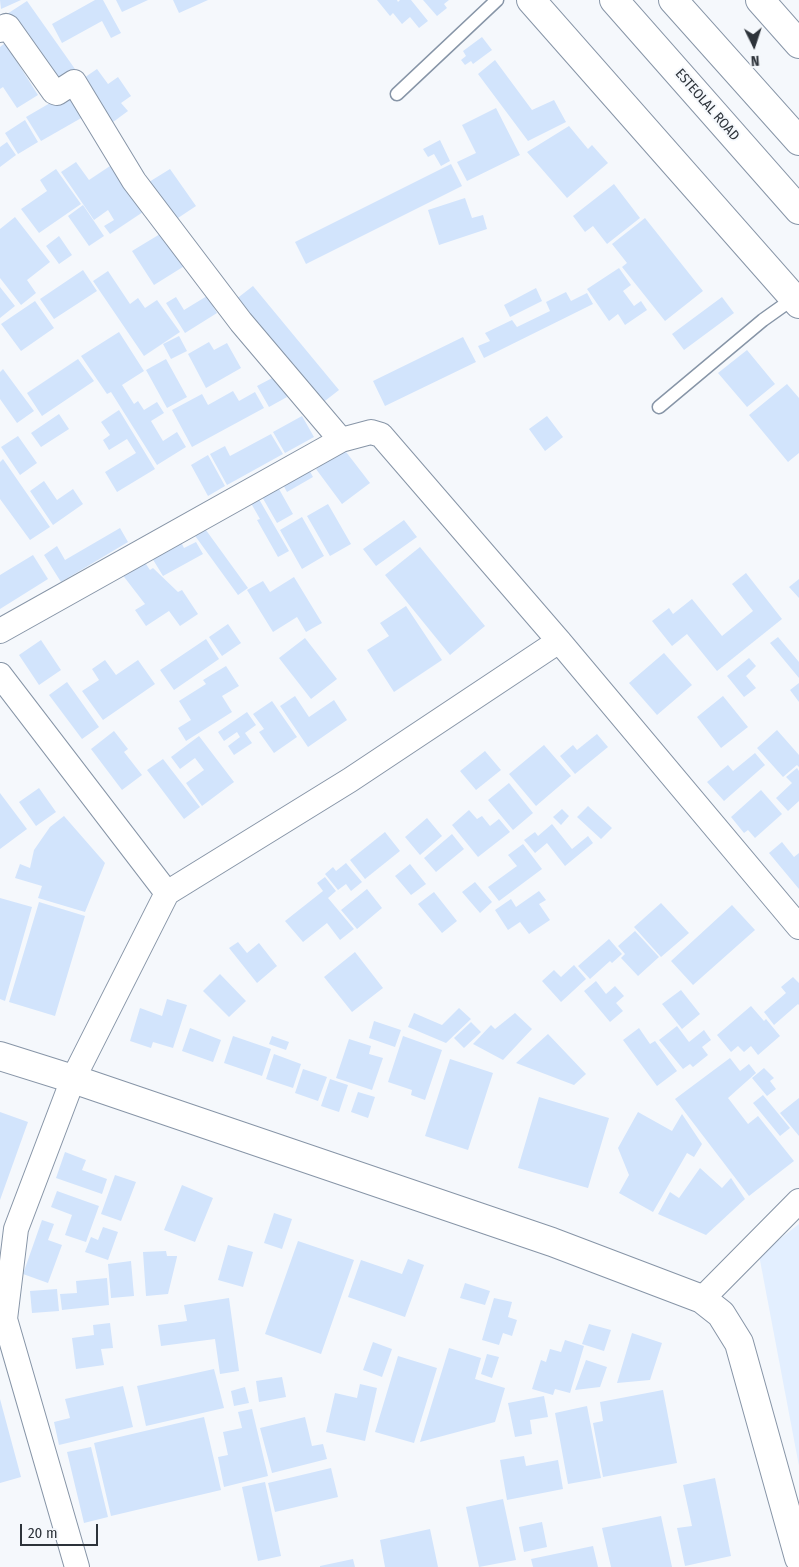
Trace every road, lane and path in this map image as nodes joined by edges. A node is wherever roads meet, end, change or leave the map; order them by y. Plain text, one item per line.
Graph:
1 (531, 0) edge
2 (614, 0) edge
3 (673, 0) edge
4 (760, 0) edge
5 (493, 3) edge
6 (0, 30) edge
7 (799, 44) edge
8 (397, 94) dead end
9 (799, 142) edge
10 (799, 210) edge
11 (796, 301) edge
12 (658, 407) dead end
13 (341, 440) junction
14 (0, 631) edge
15 (559, 641) junction
16 (0, 675) edge
17 (168, 893) junction
18 (799, 927) edge
19 (0, 1056) edge
20 (73, 1079) junction
21 (799, 1201) edge
22 (702, 1299) junction
23 (2, 1320) edge
24 (799, 1558) edge
25 (77, 1567) edge

1 - 11 main road
2 - 10 main road, ESTEOLAL ROAD
3 - 9 main road
4 - 7 main road
5 - 8 lane
6 - 13 street
11 - 12 lane
13 - 14 street
13 - 15 street
15 - 17 street
15 - 18 street
16 - 17 street
17 - 20 street
19 - 20 main road
20 - 22 main road
20 - 23 street
21 - 22 street
22 - 24 main road
23 - 25 street

